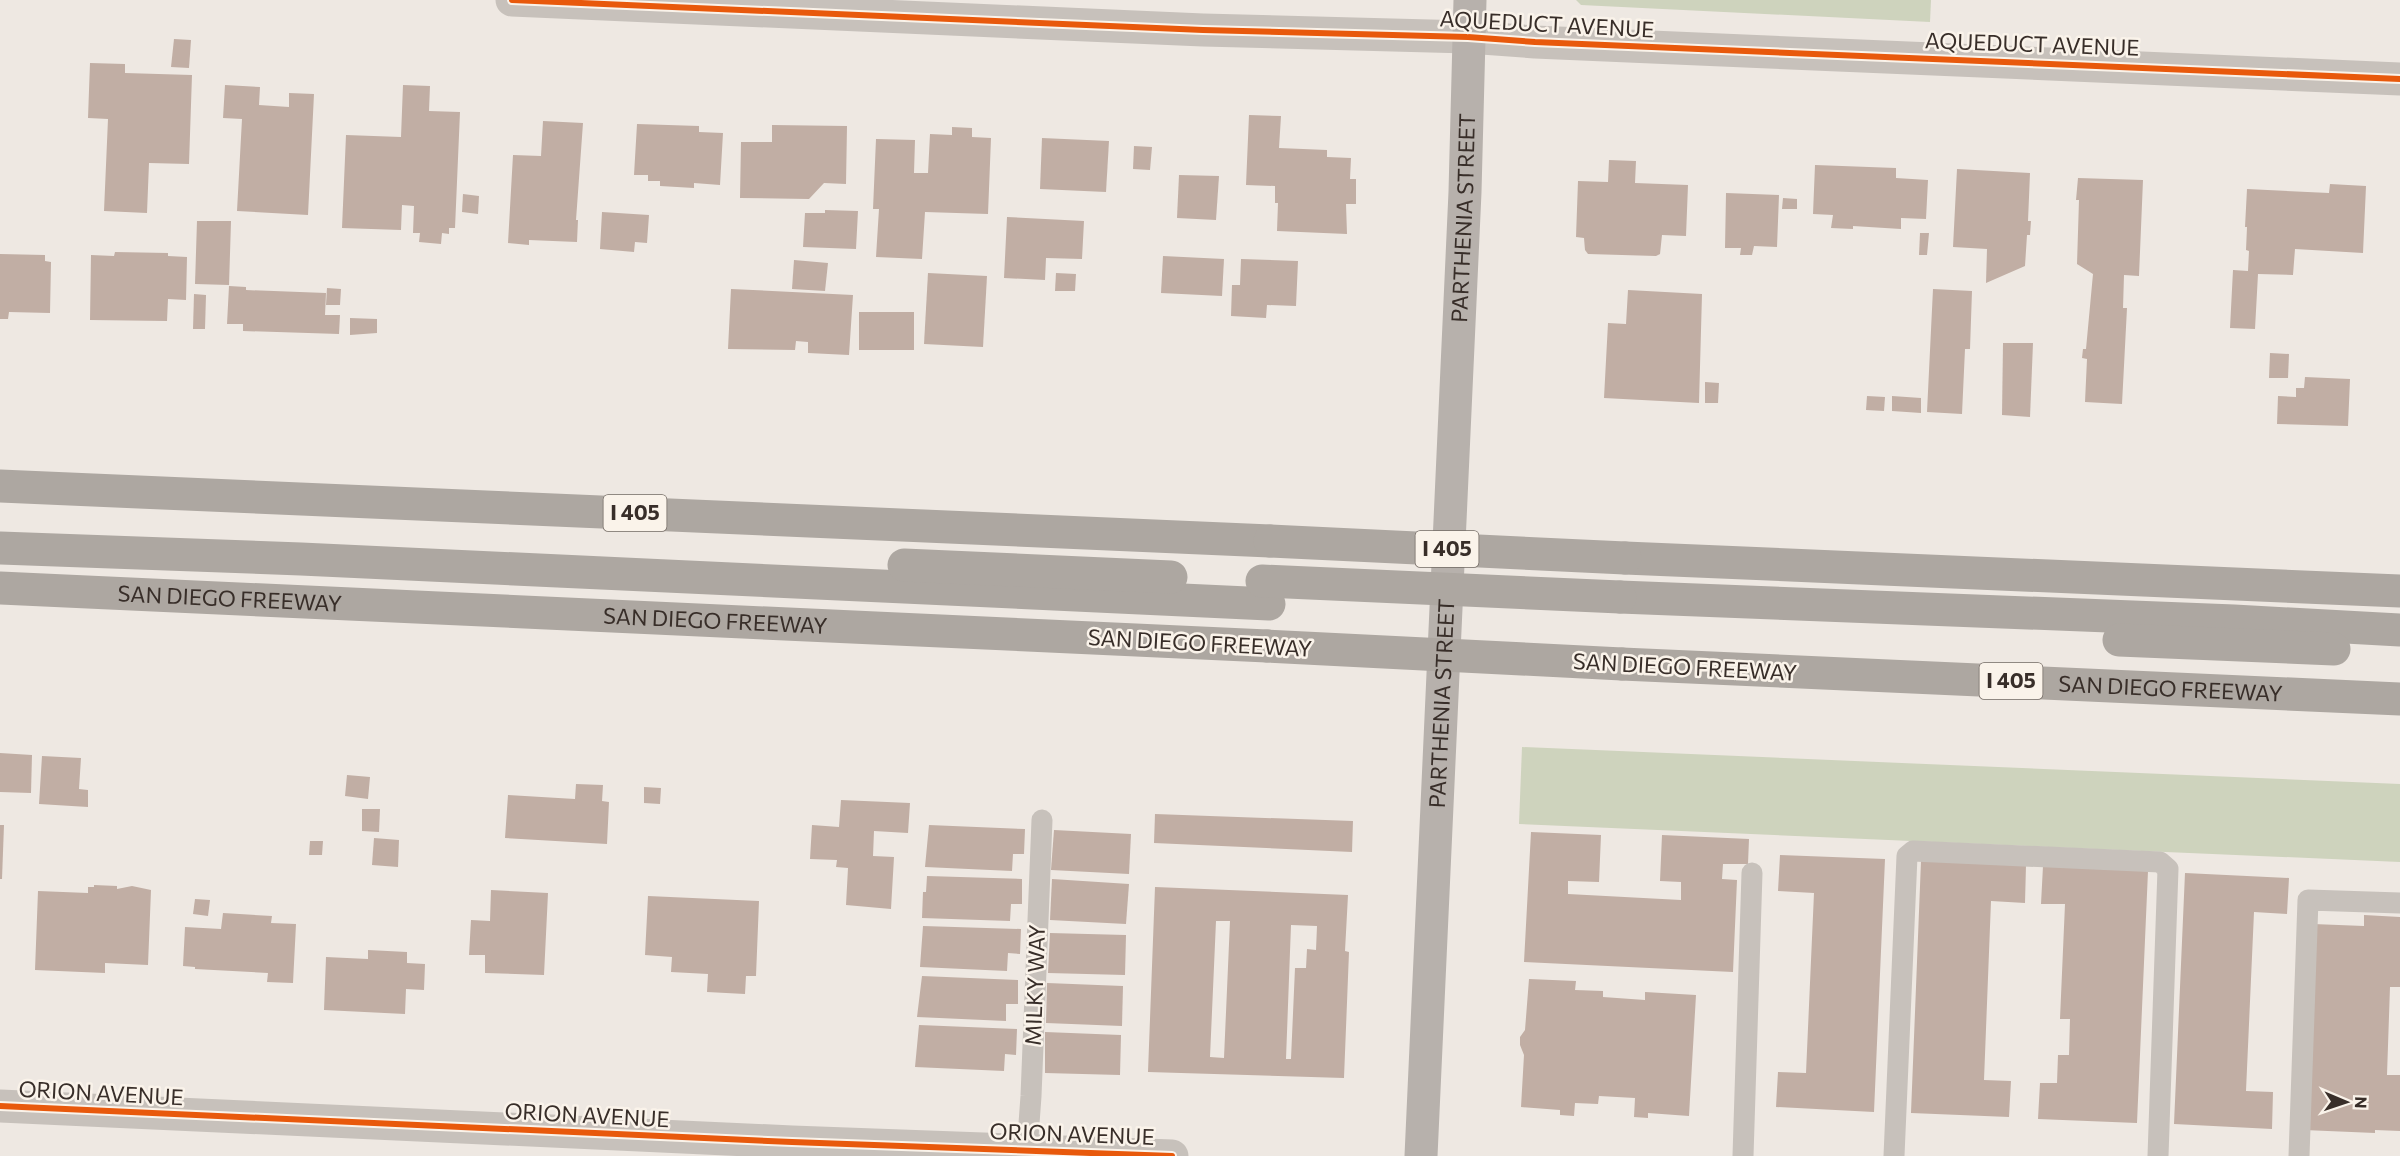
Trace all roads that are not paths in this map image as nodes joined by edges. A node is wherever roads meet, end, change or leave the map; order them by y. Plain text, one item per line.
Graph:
1 (512, 0) edge
2 (1470, 0) edge
3 (1468, 38) junction
4 (2400, 79) edge
5 (0, 486) edge
6 (0, 527) edge
7 (0, 548) edge
8 (0, 588) edge
9 (2400, 591) edge
10 (1266, 593) junction
11 (1621, 608) junction
12 (2400, 630) edge
13 (2400, 652) edge
14 (2400, 699) edge
15 (1042, 820) dead end
16 (1752, 873) dead end
17 (2400, 903) edge
18 (0, 1106) edge
19 (1027, 1151) junction
20 (1172, 1156) edge
21 (1420, 1156) edge
22 (1743, 1156) edge
23 (1894, 1156) edge
24 (2158, 1156) edge
25 (2299, 1156) edge

1 - 3 street, AQUEDUCT AVENUE
2 - 3 main road, PARTHENIA STREET
3 - 4 street, AQUEDUCT AVENUE
3 - 21 main road, PARTHENIA STREET
5 - 9 highway, I 405, bridge
6 - 10 highway
7 - 10 highway
8 - 14 highway, SAN DIEGO FREEWAY / I 405, bridge
10 - 11 highway
11 - 12 highway
11 - 13 highway
15 - 19 lane, MILKY WAY
16 - 22 lane
17 - 25 lane
18 - 19 street, ORION AVENUE
19 - 20 street, ORION AVENUE
23 - 24 lane

